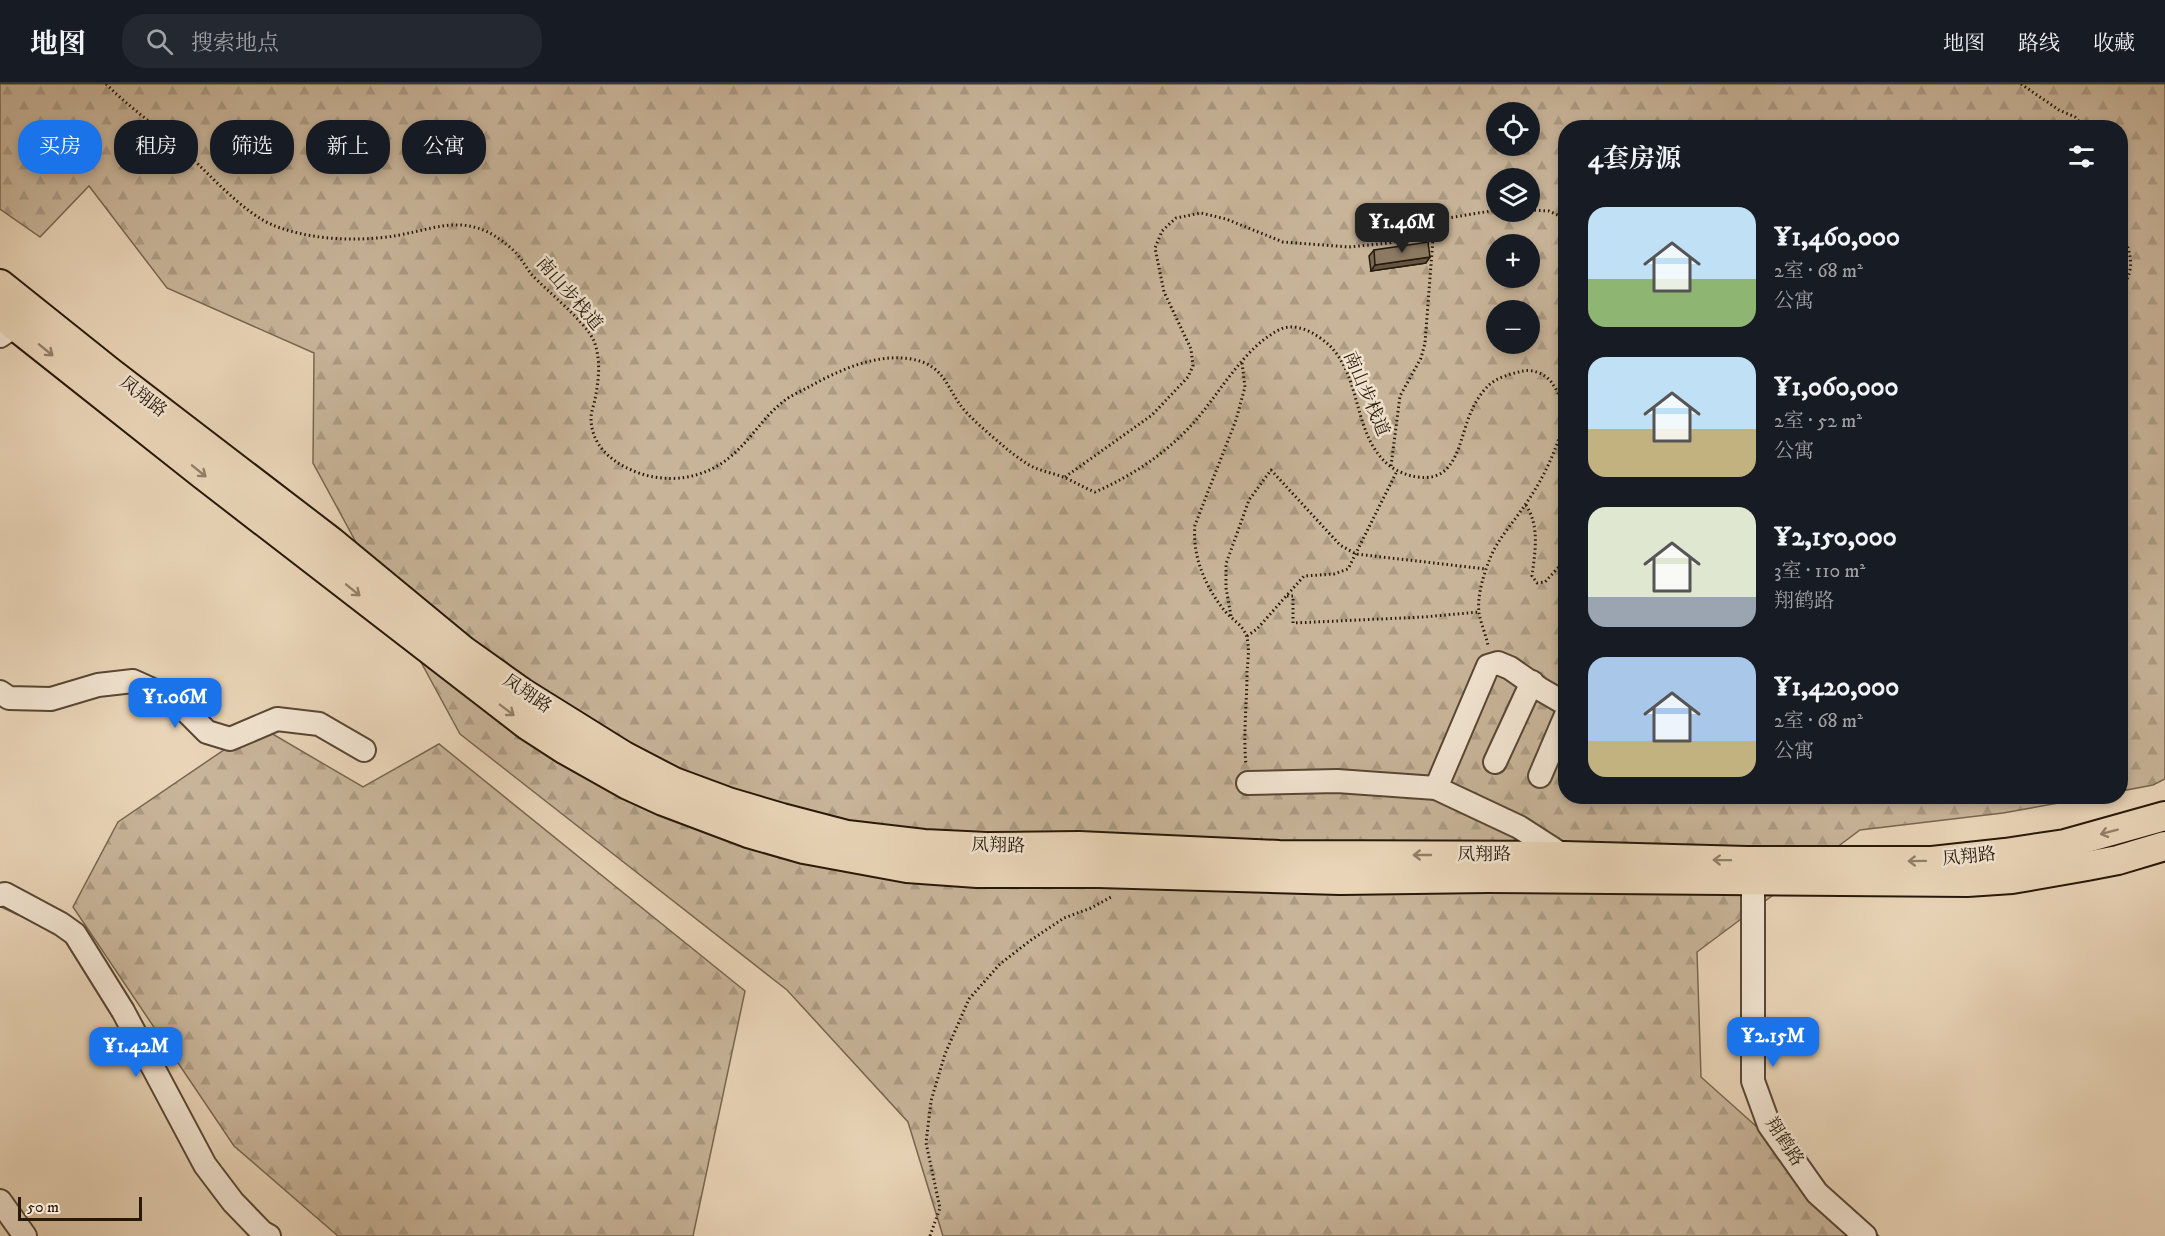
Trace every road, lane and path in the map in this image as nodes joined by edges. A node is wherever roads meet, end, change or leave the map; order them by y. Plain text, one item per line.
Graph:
1 (106, 84) edge
2 (2021, 84) edge
3 (2078, 120) edge
4 (1540, 211) edge
5 (1486, 212) edge
6 (1558, 215) edge
7 (1434, 226) junction
8 (2128, 247) edge
9 (2128, 276) edge
10 (0, 284) edge
11 (5, 326) edge
12 (1242, 363) junction
13 (1558, 393) edge
14 (1558, 441) edge
15 (1391, 466) junction
16 (1397, 471) junction
17 (1065, 478) junction
18 (1525, 505) junction
19 (1356, 554) junction
20 (1558, 568) edge
21 (1486, 569) junction
22 (1286, 596) junction
23 (1479, 612) junction
24 (1232, 618) junction
25 (1247, 636) junction
26 (1492, 665) junction
27 (1532, 682) junction
28 (0, 692) edge
29 (1558, 700) edge
30 (1558, 734) edge
31 (364, 750) dead end
32 (1496, 762) dead end
33 (1540, 776) dead end
34 (1248, 783) joint
35 (1436, 788) junction
36 (2165, 816) edge
37 (2165, 846) edge
38 (1564, 856) junction
39 (1129, 875) junction
40 (1753, 881) junction
41 (0, 895) edge
42 (0, 1201) edge
43 (25, 1236) edge
44 (269, 1236) edge
45 (930, 1236) edge
46 (1865, 1236) edge

1 - 17 path, 南山步栈道
2 - 3 path
4 - 6 path
5 - 7 path
7 - 15 path
7 - 17 path
8 - 9 path
38 -> 10 main road, 凤翔路
11 -> 39 main road, 凤翔路
12 - 15 path, 南山步栈道
12 - 17 path, 南山步栈道
12 - 24 path
13 - 16 path, 南山步栈道
14 - 18 path, 南山步栈道
15 - 16 path, 南山步栈道
16 - 19 path
18 - 20 path
18 - 21 path, 南山步栈道
19 - 21 path
19 - 22 path
19 - 24 path
21 - 23 path, 南山步栈道
22 - 23 path
22 - 25 path
23 - 26 path, 南山步栈道
24 - 25 path
25 - 34 path
26 - 27 street
26 - 35 street
27 - 29 street
27 - 32 street
28 - 31 street
30 - 33 street
34 - 35 street
35 - 38 street
36 -> 38 main road, 凤翔路
37 - 40 main road, 凤翔路
39 - 40 main road, 凤翔路
39 - 45 path
40 - 46 street, 翔鹤路
41 - 44 street
42 - 43 street

